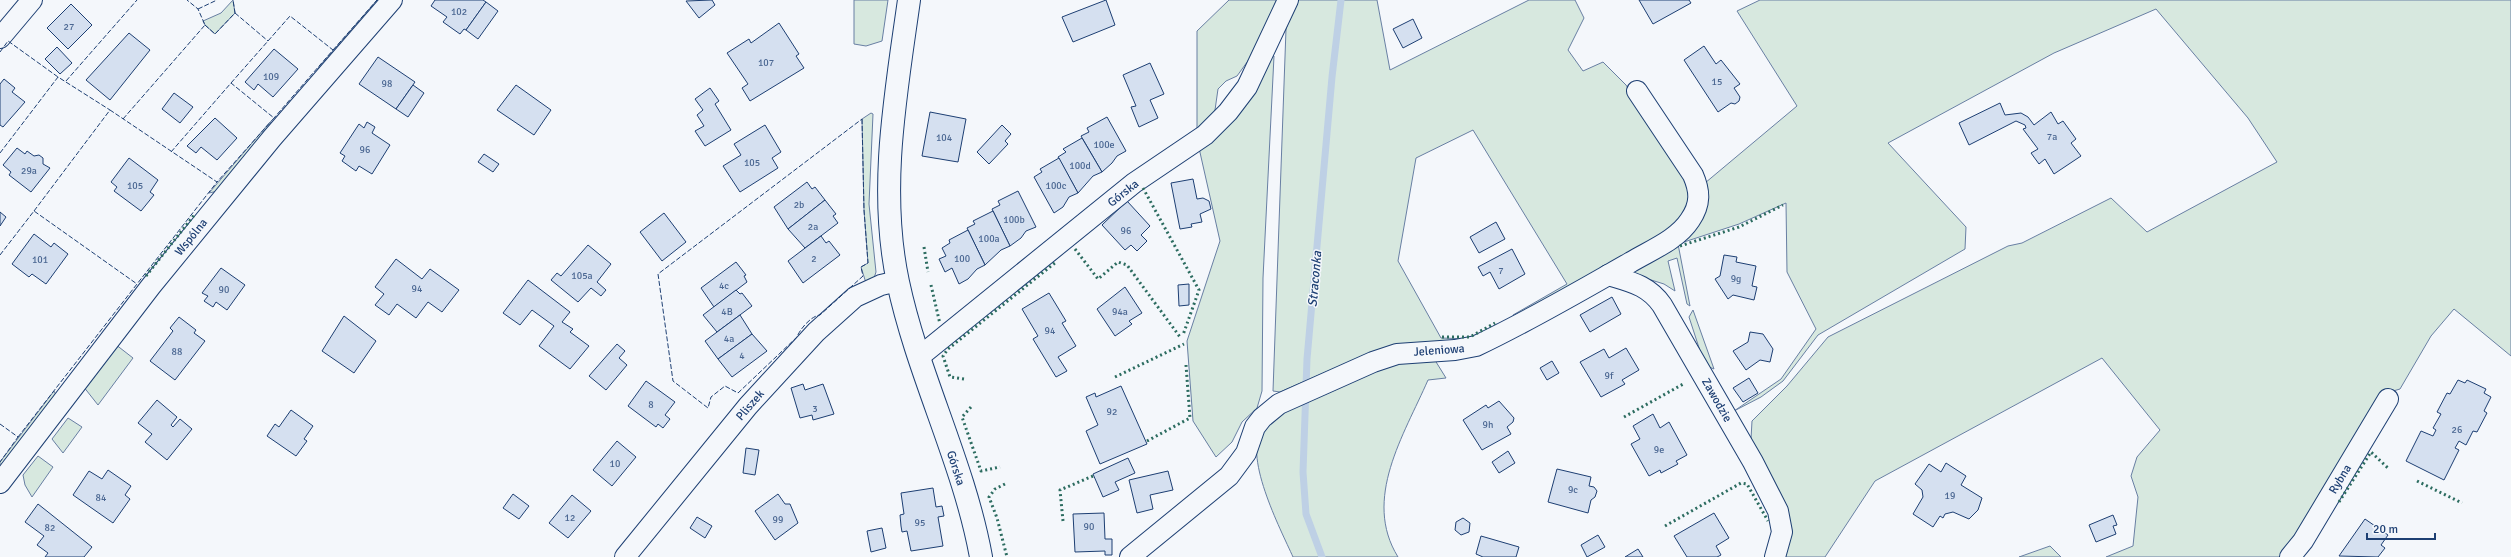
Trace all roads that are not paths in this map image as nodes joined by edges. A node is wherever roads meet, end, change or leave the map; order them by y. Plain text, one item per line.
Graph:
1 (32, 0) edge
2 (392, 0) edge
3 (909, 0) edge
4 (1288, 0) edge
5 (0, 38) edge
6 (1638, 91) dead end
7 (1608, 275) junction
8 (898, 281) junction
9 (919, 357) junction
10 (2388, 399) dead end
11 (0, 483) edge
12 (625, 557) edge
13 (981, 557) edge
14 (1130, 557) edge
15 (1775, 557) edge
16 (2290, 557) edge

1 - 5 street
2 - 11 street, Wspólna
3 - 8 street, Górska
4 - 9 street, Górska
6 - 7 street, Jeleniowa
7 - 14 street, Jeleniowa
7 - 15 street, Zawodzie
8 - 9 street, Górska
8 - 12 street, Pliszek
9 - 13 street, Górska
10 - 16 street, Rybna

